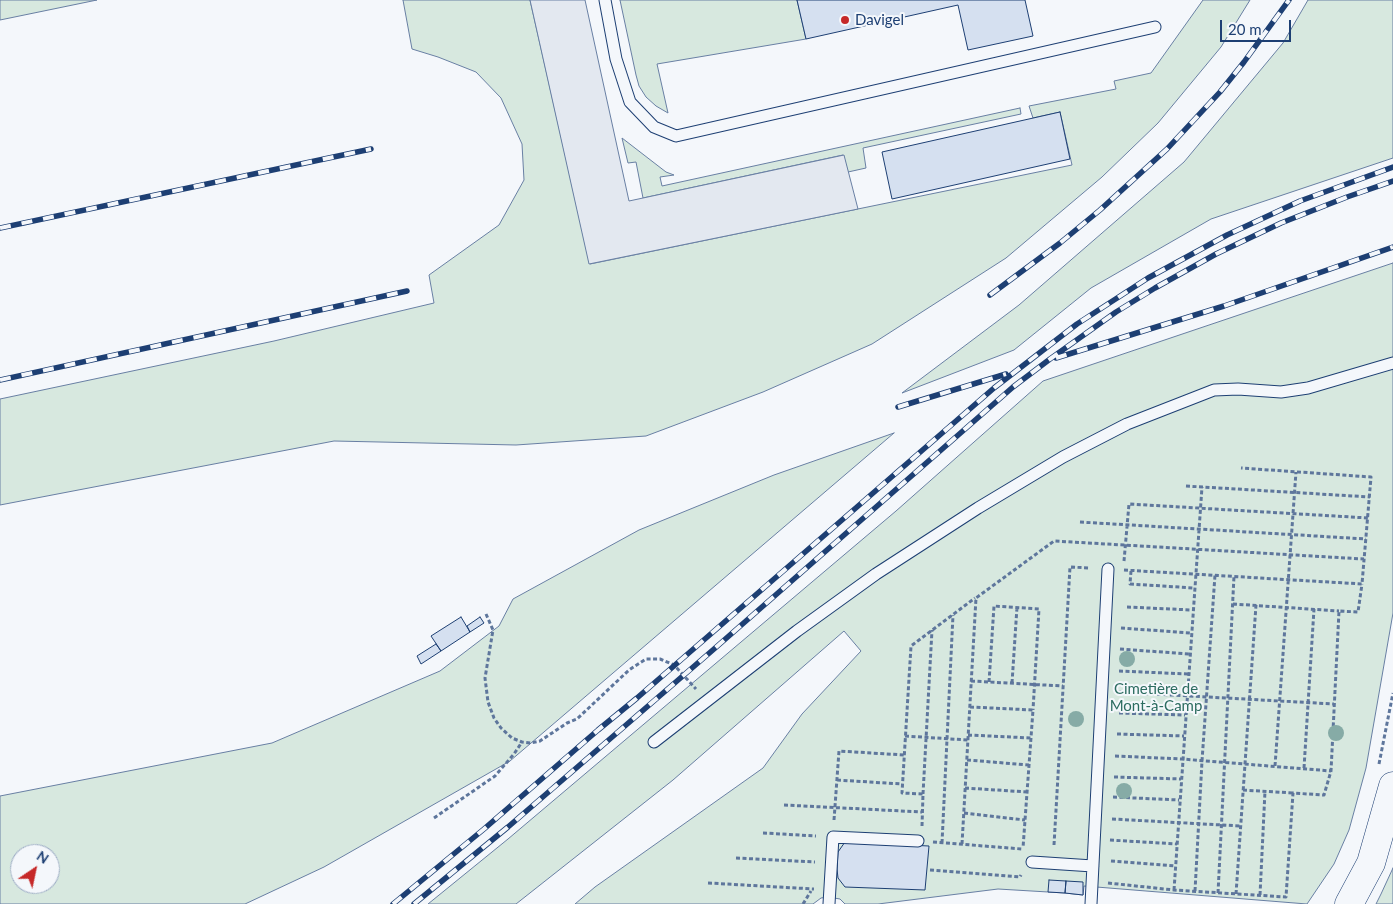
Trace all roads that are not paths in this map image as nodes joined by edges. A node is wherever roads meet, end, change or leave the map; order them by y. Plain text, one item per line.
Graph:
1 (605, 0) edge
2 (1155, 27) dead end
3 (1393, 363) edge
4 (1108, 569) road end
5 (654, 742) dead end
6 (1393, 786) edge
7 (919, 842) road end
8 (1032, 862) road end
9 (1093, 863) junction
10 (1355, 894) edge
11 (829, 904) edge
12 (1091, 904) edge

1 - 2 lane
3 - 5 lane
4 - 9 lane
6 - 10 street
7 - 11 lane
8 - 9 lane
9 - 12 lane

